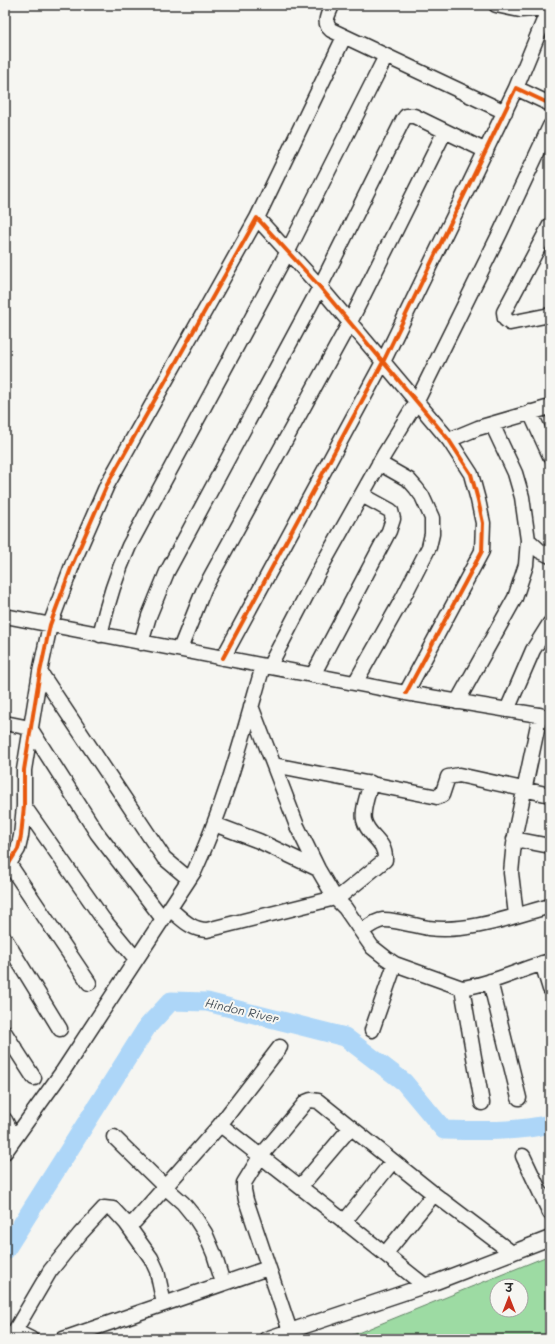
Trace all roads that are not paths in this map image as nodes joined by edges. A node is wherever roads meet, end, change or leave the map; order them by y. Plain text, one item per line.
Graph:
1 (332, 5) edge
2 (496, 5) edge
3 (549, 8) edge
4 (344, 37) junction
5 (386, 56) junction
6 (516, 88) junction
7 (550, 104) edge
8 (505, 112) junction
9 (550, 126) edge
10 (445, 131) junction
11 (486, 151) junction
12 (257, 218) junction
13 (550, 225) edge
14 (288, 251) junction
15 (320, 287) junction
16 (550, 315) edge
17 (350, 322) junction
18 (383, 362) junction
19 (417, 402) junction
20 (550, 406) edge
21 (530, 412) junction
22 (492, 424) junction
23 (449, 440) junction
24 (550, 456) edge
25 (379, 463) junction
26 (362, 495) junction
27 (528, 540) junction
28 (550, 556) edge
29 (5, 616) edge
30 (550, 623) edge
31 (50, 625) junction
32 (100, 635) junction
33 (141, 643) junction
34 (180, 649) junction
35 (222, 658) junction
36 (266, 666) junction
37 (40, 672) junction
38 (313, 676) junction
39 (355, 683) junction
40 (406, 693) junction
41 (457, 702) junction
42 (251, 706) junction
43 (507, 710) junction
44 (545, 716) edge
45 (5, 723) edge
46 (30, 728) junction
47 (274, 765) junction
48 (371, 783) junction
49 (524, 790) junction
50 (550, 795) edge
51 (24, 806) junction
52 (214, 824) junction
53 (514, 839) junction
54 (550, 846) edge
55 (7, 867) edge
56 (318, 869) junction
57 (189, 879) junction
58 (335, 898) junction
59 (550, 906) edge
60 (166, 914) junction
61 (516, 915) junction
62 (362, 931) junction
63 (5, 939) edge
64 (136, 959) junction
65 (546, 962) edge
66 (396, 964) junction
67 (490, 981) junction
68 (89, 983) dead end
69 (462, 988) junction
70 (550, 989) edge
71 (60, 1029) dead end
72 (372, 1030) dead end
73 (5, 1033) edge
74 (280, 1047) dead end
75 (34, 1078) dead end
76 (519, 1098) dead end
77 (482, 1103) dead end
78 (219, 1126) junction
79 (351, 1127) junction
80 (114, 1137) dead end
81 (5, 1152) edge
82 (523, 1156) dead end
83 (260, 1157) junction
84 (393, 1161) junction
85 (165, 1187) junction
86 (300, 1187) junction
87 (434, 1194) junction
88 (550, 1213) edge
89 (344, 1222) junction
90 (126, 1223) junction
91 (550, 1238) edge
92 (512, 1253) junction
93 (384, 1254) junction
94 (268, 1268) junction
95 (223, 1283) junction
96 (425, 1286) junction
97 (164, 1304) junction
98 (290, 1331) junction
99 (13, 1335) edge
100 (31, 1339) edge
101 (63, 1339) edge
102 (266, 1339) edge

1 - 4 street
2 - 3 street
3 - 6 street
4 - 5 street
4 - 12 street
5 - 8 street
5 - 14 street
6 - 7 street
6 - 8 street
8 - 11 street
9 - 19 street
10 - 11 street
10 - 15 street
10 - 17 street
11 - 18 street
12 - 14 street
12 - 31 street
13 - 16 street
14 - 15 street
14 - 32 street
15 - 17 street
15 - 33 street
17 - 18 street
17 - 34 street
18 - 19 street
18 - 35 street
19 - 23 street
19 - 25 street
20 - 21 street
21 - 22 street
21 - 24 street
22 - 23 street
22 - 27 street
23 - 40 street
25 - 26 street
25 - 39 street
26 - 36 street
26 - 38 street
27 - 28 street
27 - 41 street
29 - 31 street
30 - 43 street
31 - 32 street
31 - 37 street
32 - 33 street
33 - 34 street
34 - 35 street
35 - 36 street
36 - 38 street
36 - 42 street
37 - 46 street
37 - 57 street
38 - 39 street
39 - 40 street
40 - 41 street
41 - 43 street
42 - 47 street
42 - 52 street
43 - 44 street
44 - 49 street
45 - 46 street
46 - 51 street
46 - 60 street
47 - 48 street
47 - 56 street
48 - 49 street
48 - 58 street
49 - 50 street
49 - 53 street
51 - 55 street
51 - 64 street
52 - 56 street
52 - 57 street
53 - 54 street
53 - 61 street
55 - 68 street
56 - 58 street
57 - 60 street
58 - 60 street
58 - 62 street
59 - 61 street
60 - 64 street
61 - 62 street
62 - 66 street
63 - 71 street
64 - 81 street
65 - 67 street
65 - 70 street
66 - 69 street
66 - 72 street
67 - 69 street
67 - 76 street
69 - 77 street
73 - 75 street
74 - 78 street
78 - 83 street
78 - 85 street
79 - 83 street
79 - 84 street
79 - 86 street
80 - 85 street
82 - 88 street
83 - 86 street
83 - 94 street
84 - 87 street
84 - 89 street
85 - 90 street
85 - 95 street
86 - 89 street
87 - 92 street
87 - 93 street
89 - 93 street
90 - 97 street
90 - 99 street
91 - 92 street
92 - 96 street
93 - 96 street
94 - 95 street
94 - 98 street
95 - 97 street
96 - 98 street
97 - 101 street
98 - 102 street
99 - 100 street

